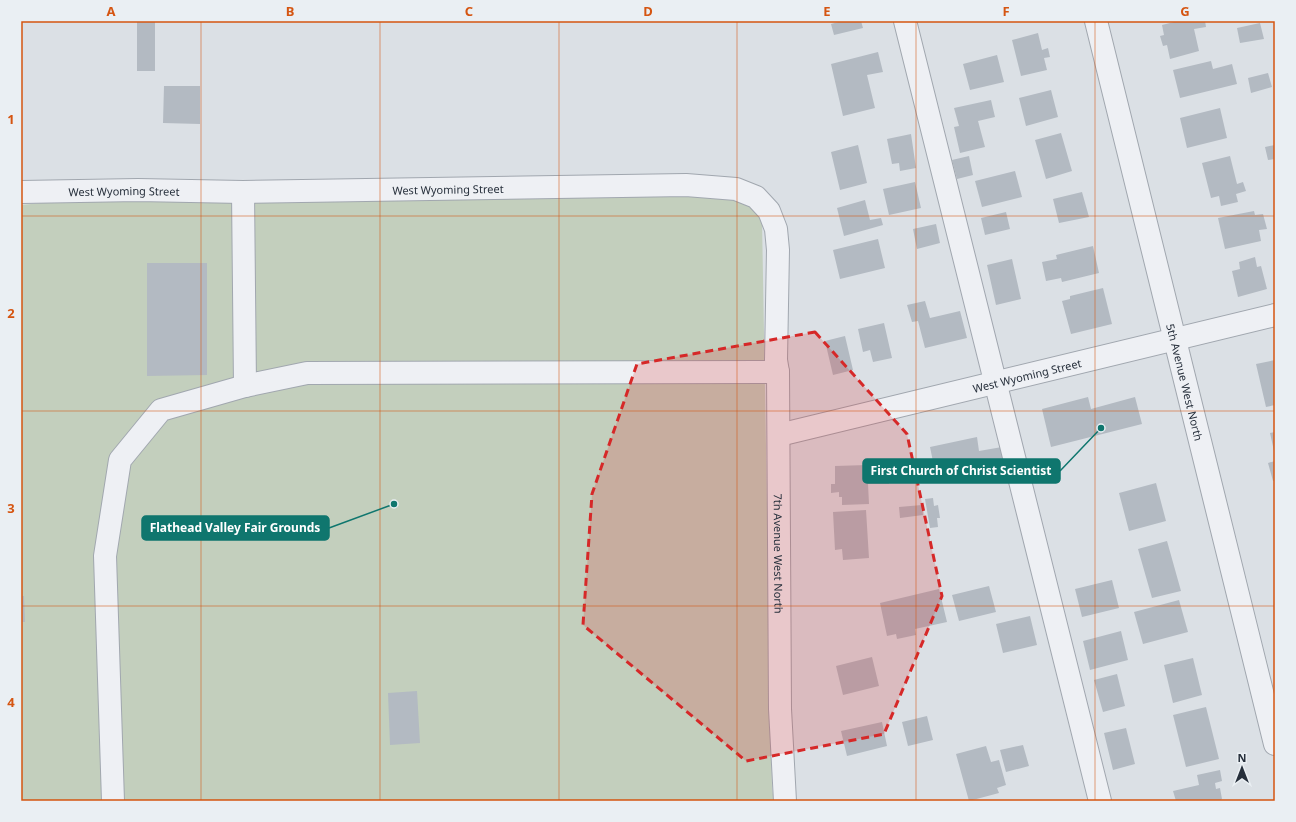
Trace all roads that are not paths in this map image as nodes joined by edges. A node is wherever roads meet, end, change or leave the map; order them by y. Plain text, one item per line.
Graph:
1 (904, 21) edge
2 (1096, 21) edge
3 (21, 192) edge
4 (243, 192) junction
5 (777, 307) joint
6 (1275, 315) edge
7 (1174, 339) junction
8 (778, 372) junction
9 (996, 383) junction
10 (245, 386) junction
11 (778, 434) junction
12 (1275, 744) edge
13 (113, 801) edge
14 (785, 801) edge
15 (1100, 801) edge

1 - 9 street
2 - 7 street, 5th Avenue West North
3 - 4 street, West Wyoming Street
4 - 5 street, West Wyoming Street
4 - 10 street
5 - 8 street, 7th Avenue West North
6 - 7 street, West Wyoming Street
7 - 9 street, West Wyoming Street
7 - 12 street, 5th Avenue West North
8 - 10 street
8 - 11 street, 7th Avenue West North
9 - 11 street, West Wyoming Street
9 - 15 street
10 - 13 street
11 - 14 street, 7th Avenue West North

